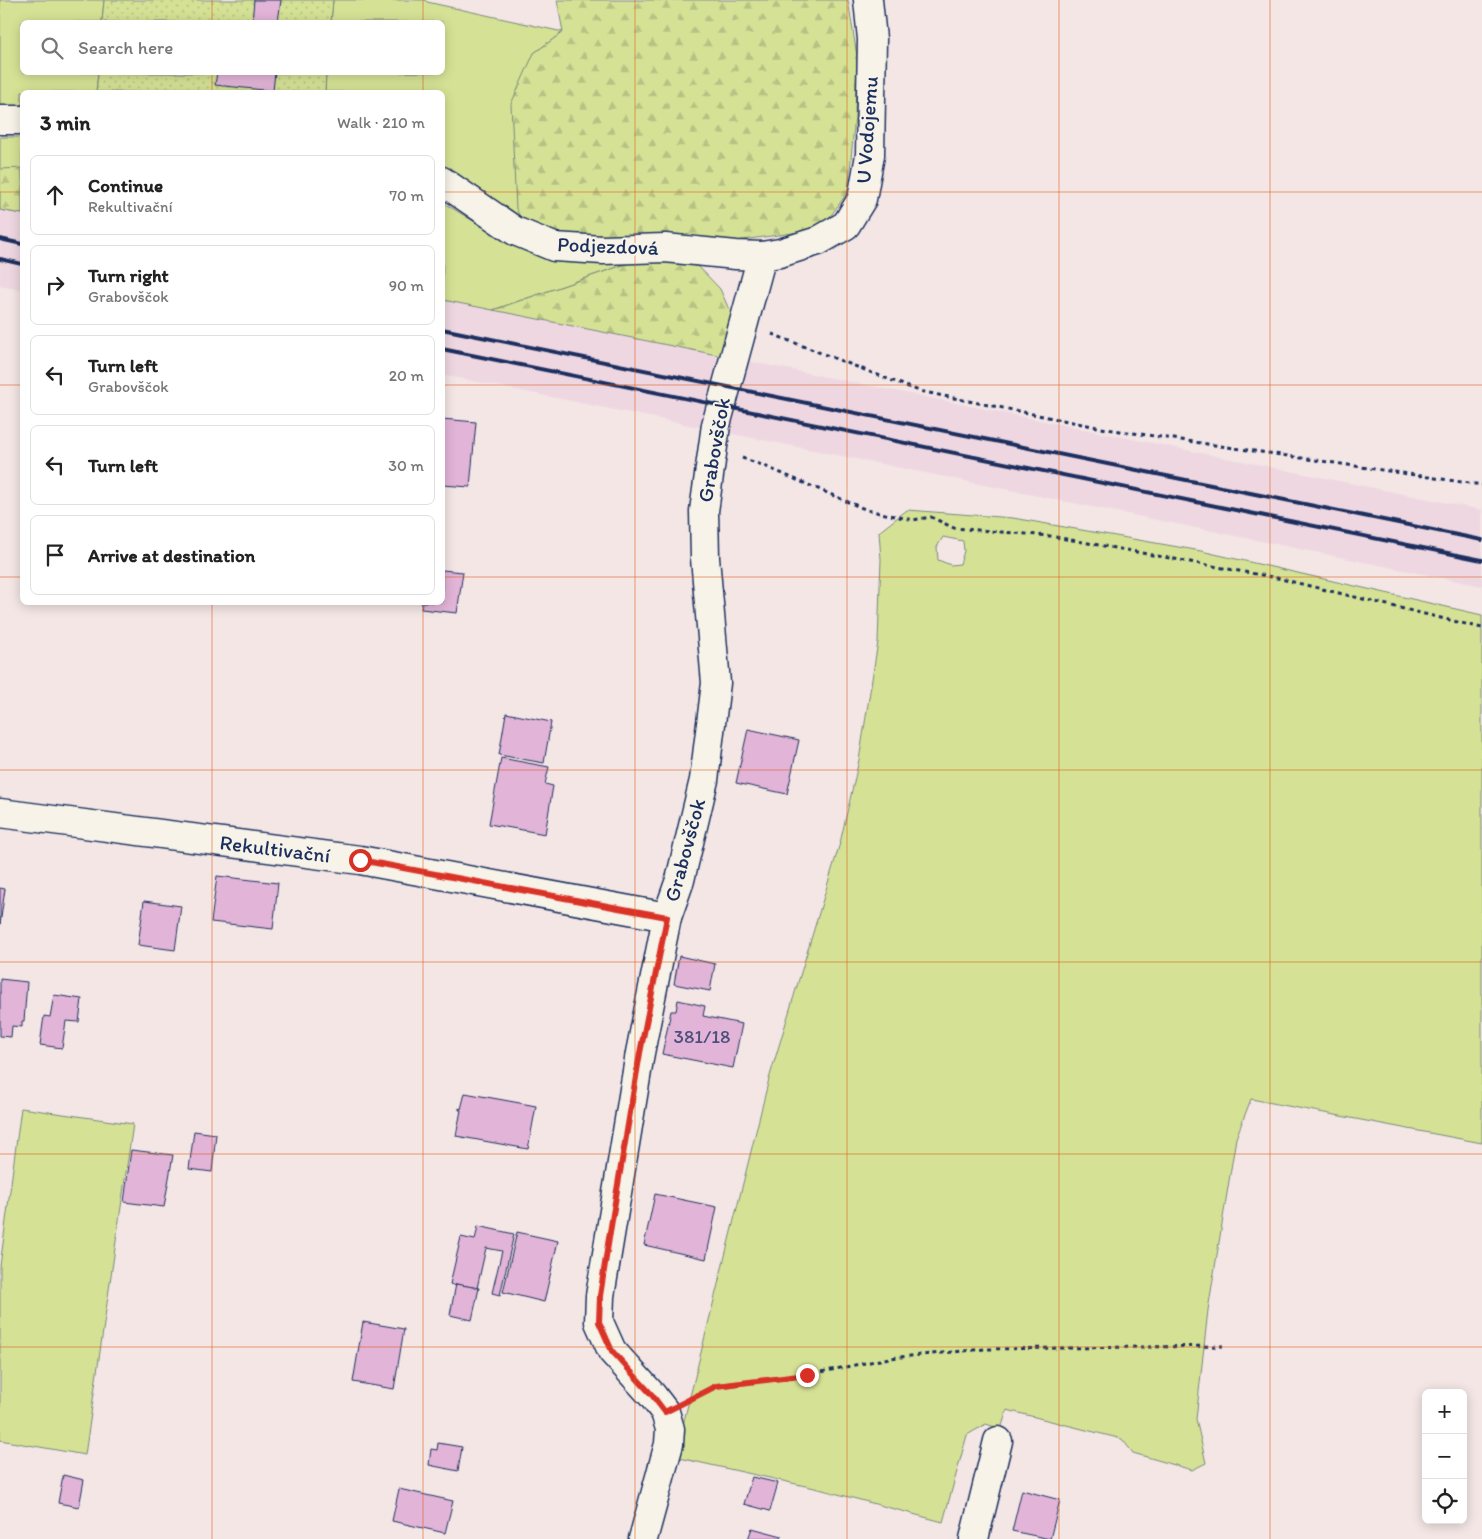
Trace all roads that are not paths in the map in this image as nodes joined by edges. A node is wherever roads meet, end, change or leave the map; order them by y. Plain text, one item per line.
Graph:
1 (868, 0) edge
2 (0, 120) edge
3 (20, 120) edge
4 (445, 183) edge
5 (762, 256) junction
6 (0, 813) edge
7 (667, 917) junction
8 (998, 1441) dead end
9 (643, 1539) edge
10 (974, 1539) edge

1 - 5 street, U Vodojemu
2 - 3 street
4 - 5 street, Podjezdová
5 - 7 street, Grabovščok
6 - 7 street, Rekultivační
7 - 9 street, Grabovščok
8 - 10 street

